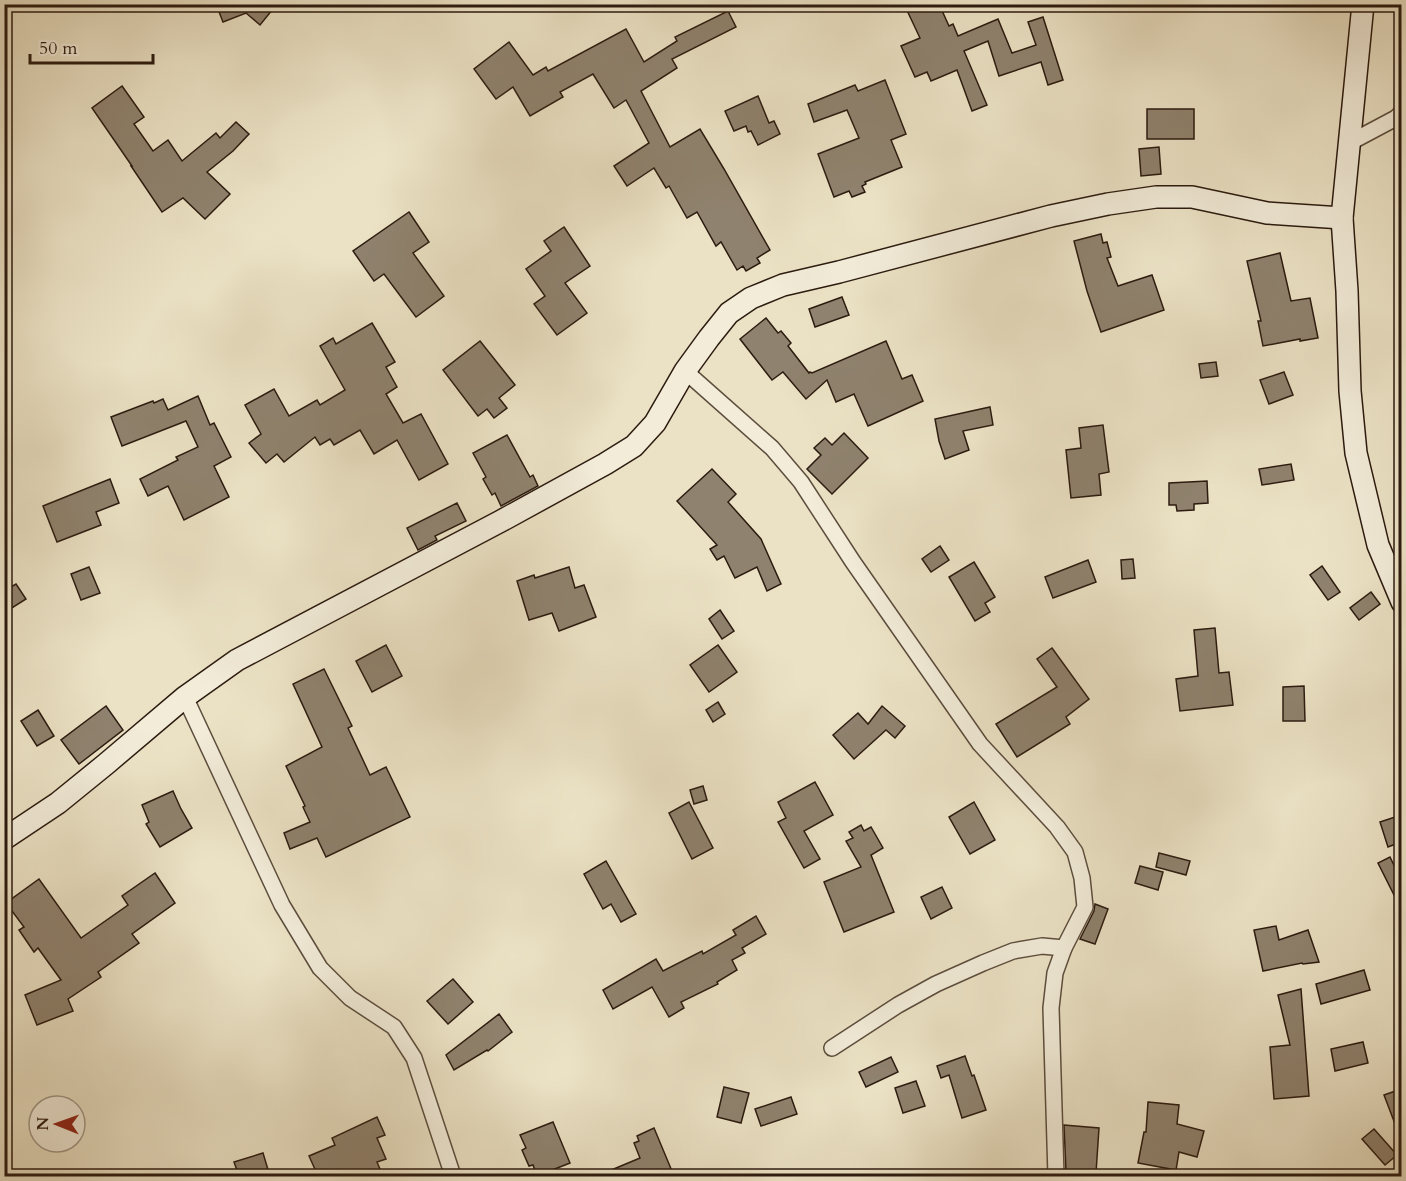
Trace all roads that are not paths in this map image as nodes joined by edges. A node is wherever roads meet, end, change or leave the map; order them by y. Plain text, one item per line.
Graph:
1 (1363, 4) edge
2 (1401, 112) edge
3 (1349, 143) junction
4 (1342, 218) junction
5 (685, 371) junction
6 (1401, 602) edge
7 (185, 697) junction
8 (4, 839) edge
9 (1064, 948) junction
10 (832, 1048) dead end
11 (453, 1176) edge
12 (1056, 1176) edge

1 - 3 street
2 - 3 street
3 - 4 street
4 - 5 street
4 - 6 street
5 - 7 street
5 - 9 street
7 - 8 street
7 - 11 street
9 - 10 street
9 - 12 street

